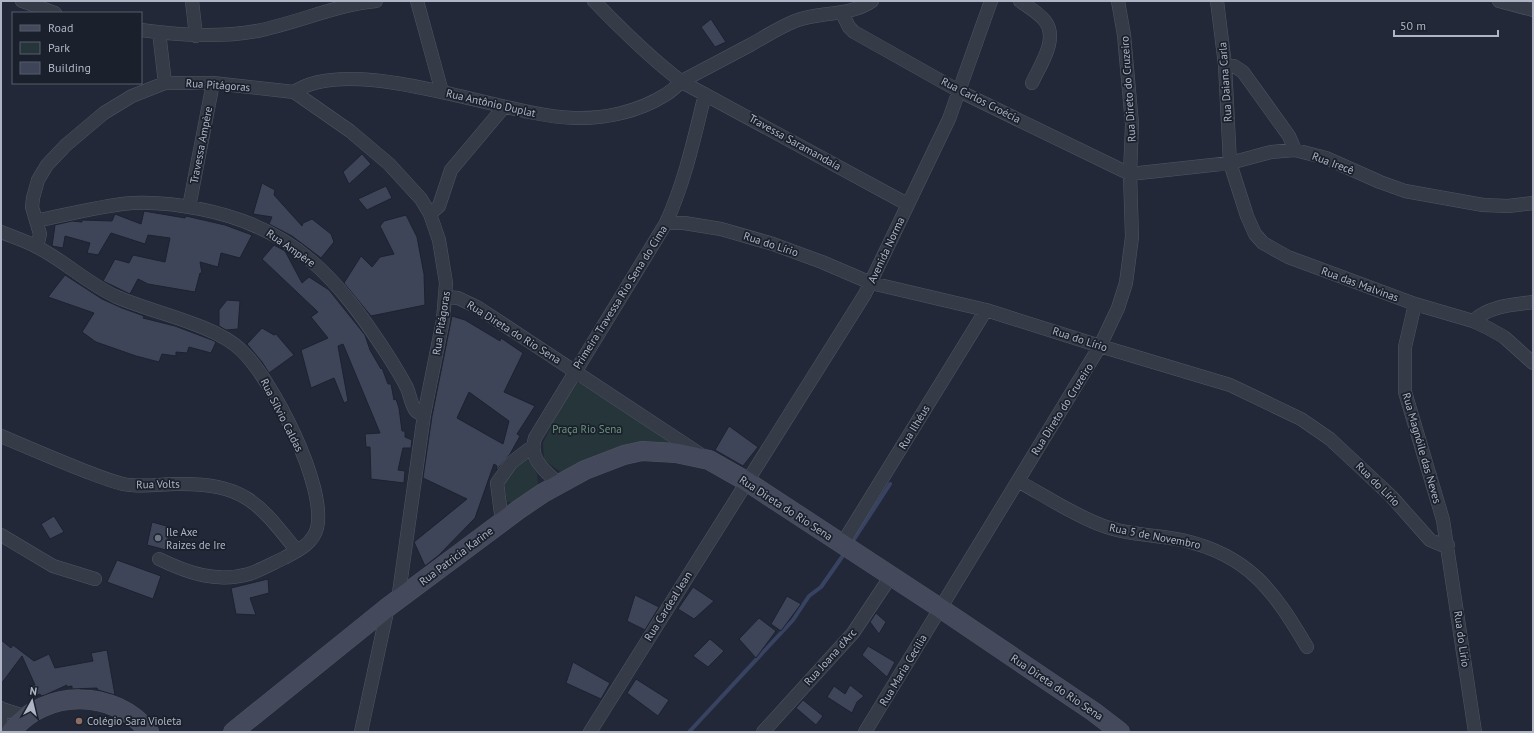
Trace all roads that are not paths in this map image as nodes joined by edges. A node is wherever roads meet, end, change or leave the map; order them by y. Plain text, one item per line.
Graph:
1 (22, 1) edge
2 (192, 1) edge
3 (376, 1) edge
4 (416, 1) edge
5 (594, 1) edge
6 (872, 1) edge
7 (990, 1) edge
8 (1020, 1) edge
9 (1118, 1) edge
10 (1217, 1) edge
11 (1499, 1) edge
12 (1533, 10) edge
13 (52, 12) edge
14 (842, 13) junction
15 (142, 30) edge
16 (158, 32) junction
17 (196, 36) junction
18 (1225, 64) junction
19 (682, 82) junction
20 (165, 83) junction
21 (213, 83) junction
22 (1032, 83) dead end
23 (959, 91) junction
24 (294, 92) junction
25 (442, 92) junction
26 (705, 94) junction
27 (504, 107) junction
28 (1295, 150) junction
29 (1230, 164) junction
30 (1130, 174) junction
31 (1533, 203) edge
32 (907, 204) junction
33 (189, 207) junction
34 (430, 214) junction
35 (36, 221) junction
36 (666, 223) junction
37 (1, 232) edge
38 (37, 247) junction
39 (871, 283) junction
40 (446, 297) junction
41 (1533, 302) edge
42 (1415, 304) junction
43 (986, 310) junction
44 (1472, 321) junction
45 (1100, 346) junction
46 (1533, 363) edge
47 (575, 371) junction
48 (424, 415) junction
49 (1, 436) edge
50 (533, 446) junction
51 (709, 460) junction
52 (746, 481) junction
53 (1018, 481) junction
54 (559, 484) junction
55 (502, 521) junction
56 (1, 535) edge
57 (842, 544) junction
58 (1448, 545) junction
59 (297, 551) junction
60 (159, 559) dead end
61 (891, 576) junction
62 (95, 579) dead end
63 (393, 603) junction
64 (940, 608) junction
65 (1307, 647) dead end
66 (1, 709) edge
67 (27, 717) junction
68 (1, 724) edge
69 (11, 732) edge
70 (149, 732) edge
71 (233, 732) edge
72 (361, 732) edge
73 (590, 732) edge
74 (763, 732) edge
75 (865, 732) edge
76 (1120, 732) edge
77 (1475, 732) edge

1 - 13 street
2 - 17 street
3 - 17 street
4 - 25 street
5 - 19 street, Travessa Saramandaía
6 - 14 street, Rua Antônio Duplat
7 - 23 street, Avenida Norma
8 - 22 street
9 - 30 street, Rua Direto do Cruzeiro
10 - 18 street, Rua Daiana Carla
11 - 12 street
14 - 19 street, Rua Antônio Duplat
14 - 23 street, Rua Carlos Croécia
15 - 16 street
16 - 17 street
16 - 20 street
18 - 28 street
18 - 29 street, Rua Daiana Carla
19 - 26 street, Travessa Saramandaía
19 - 27 street, Rua Antônio Duplat
20 - 21 street, Rua Pitágoras
20 - 35 street, Rua Pitágoras
21 - 24 street, Rua Pitágoras
21 - 33 street, Travessa Ampère
23 - 30 street, Rua Carlos Croécia
23 - 32 street, Avenida Norma
24 - 25 street, Rua Antônio Duplat
24 - 34 street, Rua Pitágoras
25 - 27 street, Rua Antônio Duplat
26 - 32 street, Travessa Saramandaía
26 - 36 street, Primeira Travessa Rio Sena do Cima
27 - 34 street
28 - 29 street, Rua Irecê
28 - 31 street, Rua Irecê
29 - 30 street, Rua Irecê
29 - 42 street, Rua das Malvinas
30 - 45 street, Rua Direto do Cruzeiro
32 - 39 street, Avenida Norma
33 - 35 street, Rua Ampère
33 - 48 street, Rua Ampère
34 - 40 street, Rua Pitágoras
35 - 38 street, Rua Pitágoras
36 - 39 street, Rua do Lírio
36 - 47 street, Primeira Travessa Rio Sena do Cima
37 - 38 street, Rua Sílvio Caldas
38 - 59 street, Rua Sílvio Caldas
39 - 43 street, Rua do Lírio
39 - 52 street, Avenida Norma
40 - 47 street, Rua Direta do Rio Sena
40 - 48 street, Rua Pitágoras
41 - 44 street
42 - 44 street, Rua das Malvinas
42 - 58 street, Rua Magnóile das Neves
43 - 45 street, Rua do Lírio
43 - 57 street, Rua Ilhéus
44 - 46 street, Rua das Malvinas
45 - 53 street, Rua Direto do Cruzeiro
45 - 58 street, Rua do Lírio
47 - 50 street, Primeira Travessa Rio Sena do Cima
47 - 51 street, Rua Direta do Rio Sena
48 - 63 street, Rua Pitágoras
49 - 59 street, Rua Volts
50 - 54 street
50 - 55 street
51 - 52 main road, Rua Direta do Rio Sena
51 - 54 main road, Rua Patricia Karine
52 - 57 main road, Rua Direta do Rio Sena
52 - 73 street, Rua Cardeal Jean
53 - 64 street, Rua Direto do Cruzeiro
53 - 65 street, Rua 5 de Novembro
54 - 55 main road, Rua Patricia Karine
55 - 63 main road, Rua Patricia Karine
56 - 62 street
57 - 61 main road, Rua Direta do Rio Sena
58 - 77 street, Rua do Lirio
59 - 60 street, Rua Sílvio Caldas
61 - 64 main road, Rua Direta do Rio Sena
61 - 74 street, Rua Joana d'Arc
63 - 71 main road, Rua Patricia Karine
63 - 72 street, Rua Pitágoras
64 - 75 street, Rua Maria Cecilia
64 - 76 main road, Rua Direta do Rio Sena
66 - 67 street
66 - 68 street
67 - 69 main road
67 - 70 main road

